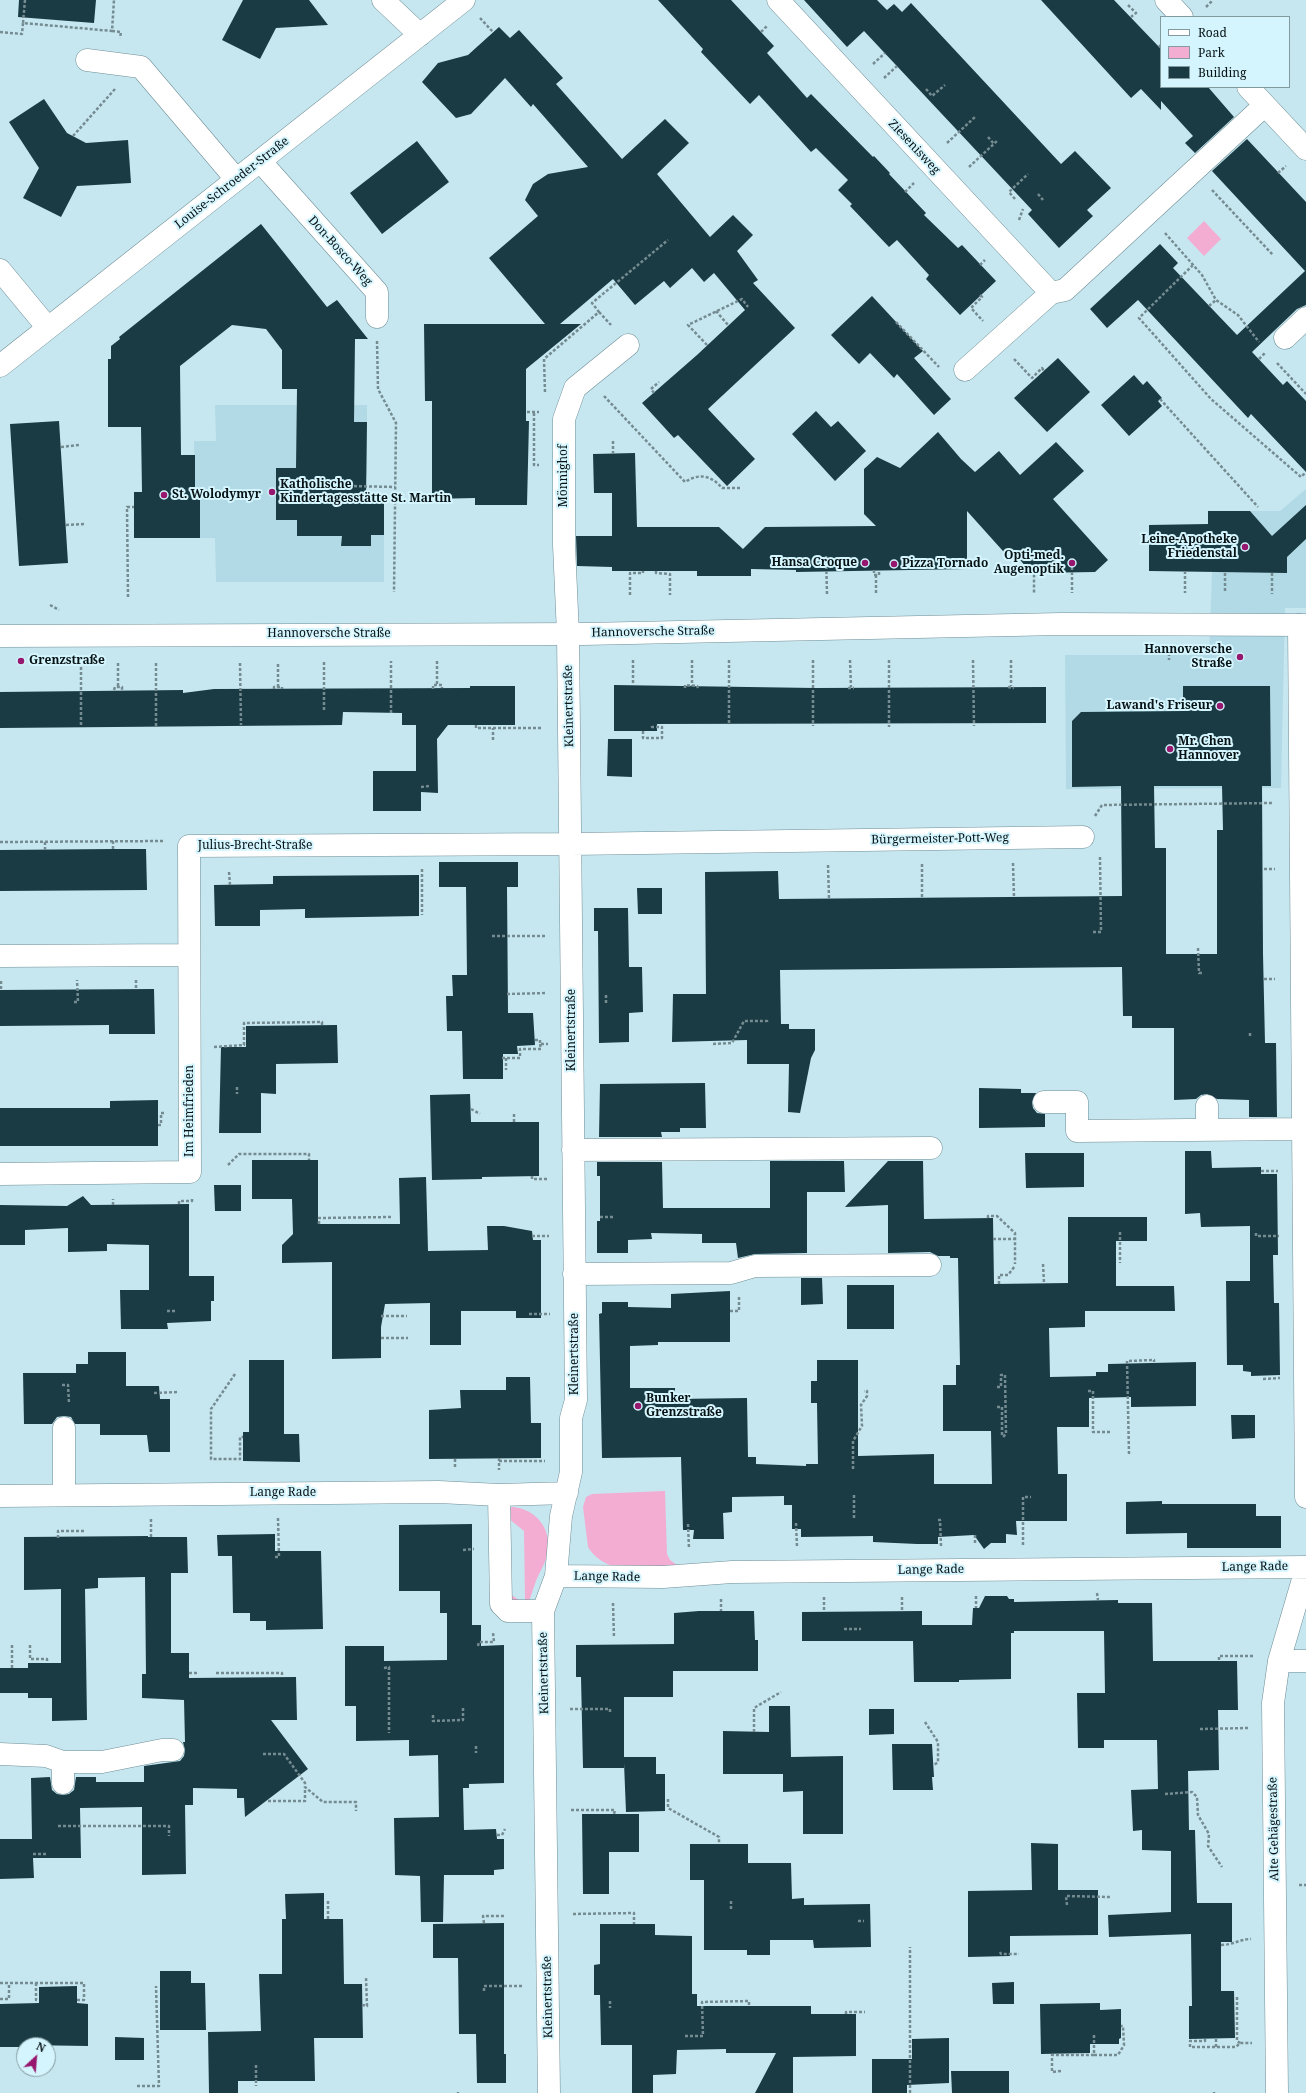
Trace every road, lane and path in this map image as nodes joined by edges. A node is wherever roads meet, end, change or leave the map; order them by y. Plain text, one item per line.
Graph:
1 (26, 0) edge
2 (114, 0) edge
3 (383, 0) edge
4 (778, 0) edge
5 (1166, 0) edge
6 (1128, 5) dead end
7 (471, 8) edge
8 (1132, 16) dead end
9 (1181, 16) edge
10 (23, 23) junction
11 (0, 32) edge
12 (493, 32) dead end
13 (420, 35) junction
14 (885, 53) dead end
15 (87, 60) dead end
16 (117, 64) junction
17 (871, 66) dead end
18 (897, 66) dead end
19 (878, 83) dead end
20 (945, 85) dead end
21 (926, 88) dead end
22 (1249, 88) edge
23 (1265, 105) junction
24 (975, 117) dead end
25 (73, 136) dead end
26 (988, 136) dead end
27 (998, 141) dead end
28 (994, 144) junction
29 (942, 148) dead end
30 (1306, 149) edge
31 (260, 161) junction
32 (968, 168) dead end
33 (1028, 174) dead end
34 (236, 179) junction
35 (1211, 189) dead end
36 (1038, 194) dead end
37 (1015, 199) dead end
38 (1043, 200) dead end
39 (1148, 213) junction
40 (668, 240) dead end
41 (1273, 255) dead end
42 (1193, 265) junction
43 (0, 270) edge
44 (1051, 293) junction
45 (980, 295) dead end
46 (589, 299) dead end
47 (1216, 300) junction
48 (592, 303) junction
49 (1209, 306) dead end
50 (748, 307) dead end
51 (716, 312) junction
52 (376, 317) joint
53 (1306, 318) edge
54 (896, 322) dead end
55 (986, 324) dead end
56 (728, 325) dead end
57 (48, 328) junction
58 (1285, 338) joint
59 (628, 345) dead end
60 (706, 345) dead end
61 (1268, 352) junction
62 (1259, 359) dead end
63 (0, 366) edge
64 (944, 366) dead end
65 (965, 370) dead end
66 (1044, 371) dead end
67 (1026, 373) dead end
68 (659, 382) dead end
69 (600, 392) dead end
70 (654, 393) dead end
71 (1306, 394) edge
72 (545, 397) dead end
73 (1160, 399) dead end
74 (527, 412) dead end
75 (546, 412) dead end
76 (613, 441) dead end
77 (79, 445) dead end
78 (61, 446) dead end
79 (613, 454) dead end
80 (1306, 472) edge
81 (349, 486) dead end
82 (395, 486) junction
83 (740, 488) dead end
84 (134, 507) dead end
85 (1258, 507) dead end
86 (84, 524) dead end
87 (66, 525) dead end
88 (826, 556) dead end
89 (1032, 565) dead end
90 (1072, 567) dead end
91 (874, 570) dead end
92 (879, 570) dead end
93 (1185, 570) dead end
94 (643, 571) dead end
95 (656, 571) dead end
96 (1272, 572) dead end
97 (1225, 573) dead end
98 (876, 575) junction
99 (394, 592) dead end
100 (1072, 593) dead end
101 (1185, 593) dead end
102 (1225, 593) dead end
103 (827, 594) dead end
104 (876, 594) dead end
105 (1034, 594) dead end
106 (1272, 594) dead end
107 (630, 595) dead end
108 (670, 596) dead end
109 (128, 597) dead end
110 (1302, 624) edge
111 (568, 634) junction
112 (0, 636) edge
113 (1169, 653) dead end
114 (633, 660) dead end
115 (692, 660) dead end
116 (729, 660) dead end
117 (813, 660) dead end
118 (850, 660) dead end
119 (889, 660) dead end
120 (973, 660) dead end
121 (1011, 660) dead end
122 (1169, 660) dead end
123 (391, 661) dead end
124 (437, 661) dead end
125 (81, 662) dead end
126 (278, 662) dead end
127 (324, 662) dead end
128 (118, 663) dead end
129 (156, 663) dead end
130 (240, 663) dead end
131 (438, 685) junction
132 (633, 685) dead end
133 (692, 686) junction
134 (278, 687) junction
135 (1011, 687) dead end
136 (118, 688) junction
137 (433, 688) dead end
138 (442, 688) dead end
139 (685, 688) dead end
140 (698, 688) dead end
141 (851, 688) dead end
142 (274, 689) dead end
143 (282, 689) dead end
144 (114, 690) dead end
145 (122, 690) dead end
146 (324, 712) dead end
147 (391, 713) dead end
148 (652, 724) dead end
149 (729, 724) dead end
150 (241, 725) dead end
151 (476, 725) dead end
152 (81, 726) dead end
153 (813, 726) dead end
154 (974, 726) dead end
155 (156, 727) dead end
156 (889, 727) dead end
157 (493, 728) junction
158 (549, 728) dead end
159 (643, 732) dead end
160 (493, 740) dead end
161 (429, 786) dead end
162 (421, 787) dead end
163 (1281, 803) dead end
164 (1083, 837) junction
165 (922, 838) junction
166 (1013, 838) junction
167 (828, 840) junction
168 (113, 841) junction
169 (164, 841) dead end
170 (0, 842) edge
171 (45, 842) junction
172 (571, 844) junction
173 (113, 849) dead end
174 (45, 850) dead end
175 (422, 867) dead end
176 (1264, 869) dead end
177 (1280, 869) dead end
178 (229, 871) dead end
179 (230, 885) dead end
180 (1014, 897) dead end
181 (829, 898) dead end
182 (922, 898) dead end
183 (422, 915) dead end
184 (1093, 932) dead end
185 (492, 936) dead end
186 (550, 936) dead end
187 (1198, 948) dead end
188 (189, 955) junction
189 (0, 956) edge
190 (1204, 973) dead end
191 (1264, 979) dead end
192 (1272, 979) dead end
193 (551, 993) dead end
194 (78, 994) dead end
195 (508, 994) dead end
196 (606, 995) dead end
197 (74, 1002) dead end
198 (606, 1004) dead end
199 (768, 1024) dead end
200 (322, 1025) dead end
201 (1250, 1032) dead end
202 (1250, 1036) dead end
203 (535, 1040) dead end
204 (540, 1044) junction
205 (551, 1044) dead end
206 (713, 1044) dead end
207 (221, 1046) dead end
208 (502, 1058) dead end
209 (506, 1058) junction
210 (506, 1070) dead end
211 (237, 1087) dead end
212 (237, 1094) dead end
213 (1044, 1102) dead end
214 (1207, 1106) dead end
215 (471, 1109) dead end
216 (480, 1114) dead end
217 (514, 1114) dead end
218 (161, 1116) dead end
219 (514, 1122) dead end
220 (158, 1125) dead end
221 (1303, 1129) junction
222 (1207, 1130) junction
223 (735, 1137) dead end
224 (573, 1144) junction
225 (931, 1148) dead end
226 (309, 1160) dead end
227 (228, 1165) dead end
228 (1261, 1171) dead end
229 (1280, 1171) dead end
230 (0, 1174) edge
231 (532, 1176) dead end
232 (552, 1179) dead end
233 (190, 1201) dead end
234 (179, 1204) dead end
235 (392, 1217) dead end
236 (988, 1218) dead end
237 (319, 1224) dead end
238 (1120, 1232) dead end
239 (1256, 1233) dead end
240 (1286, 1235) dead end
241 (532, 1236) dead end
242 (552, 1236) dead end
243 (993, 1239) dead end
244 (1015, 1239) junction
245 (1120, 1263) dead end
246 (1043, 1264) dead end
247 (930, 1265) dead end
248 (574, 1274) junction
249 (1044, 1283) dead end
250 (999, 1284) dead end
251 (167, 1311) dead end
252 (177, 1311) dead end
253 (529, 1314) dead end
254 (553, 1314) dead end
255 (381, 1316) dead end
256 (407, 1316) dead end
257 (381, 1338) dead end
258 (408, 1338) dead end
259 (1154, 1362) dead end
260 (235, 1374) dead end
261 (1282, 1378) dead end
262 (1263, 1379) dead end
263 (997, 1387) dead end
264 (864, 1391) dead end
265 (1088, 1391) dead end
266 (178, 1392) dead end
267 (154, 1393) dead end
268 (997, 1407) dead end
269 (64, 1428) dead end
270 (1111, 1432) dead end
271 (243, 1437) dead end
272 (1129, 1454) dead end
273 (499, 1461) dead end
274 (546, 1461) dead end
275 (854, 1469) dead end
276 (566, 1493) junction
277 (64, 1495) junction
278 (499, 1495) junction
279 (854, 1495) dead end
280 (0, 1496) edge
281 (1031, 1497) dead end
282 (1306, 1497) edge
283 (278, 1513) dead end
284 (151, 1514) dead end
285 (854, 1518) dead end
286 (938, 1520) dead end
287 (796, 1523) dead end
288 (688, 1524) dead end
289 (84, 1531) dead end
290 (975, 1535) dead end
291 (151, 1537) dead end
292 (940, 1537) dead end
293 (58, 1538) dead end
294 (975, 1545) dead end
295 (1023, 1549) dead end
296 (797, 1551) dead end
297 (689, 1552) dead end
298 (275, 1557) dead end
299 (1306, 1568) edge
300 (556, 1576) junction
301 (902, 1589) dead end
302 (824, 1590) dead end
303 (976, 1599) dead end
304 (976, 1608) dead end
305 (543, 1611) junction
306 (902, 1611) dead end
307 (824, 1612) dead end
308 (613, 1619) dead end
309 (844, 1629) dead end
310 (861, 1629) dead end
311 (493, 1631) dead end
312 (614, 1638) dead end
313 (12, 1645) dead end
314 (30, 1645) dead end
315 (478, 1646) dead end
316 (1257, 1656) dead end
317 (1219, 1660) dead end
318 (1279, 1661) junction
319 (1306, 1661) edge
320 (47, 1663) dead end
321 (12, 1668) dead end
322 (384, 1668) dead end
323 (189, 1673) dead end
324 (197, 1673) dead end
325 (216, 1673) dead end
326 (282, 1677) dead end
327 (781, 1692) dead end
328 (463, 1707) dead end
329 (564, 1709) dead end
330 (610, 1714) dead end
331 (433, 1715) dead end
332 (925, 1722) dead end
333 (1250, 1728) dead end
334 (1200, 1729) dead end
335 (754, 1732) dead end
336 (389, 1733) dead end
337 (476, 1746) dead end
338 (173, 1750) dead end
339 (476, 1753) dead end
340 (0, 1754) edge
341 (263, 1754) dead end
342 (934, 1765) dead end
343 (305, 1786) junction
344 (1165, 1794) dead end
345 (668, 1799) dead end
346 (268, 1801) dead end
347 (356, 1811) dead end
348 (544, 1811) junction
349 (614, 1814) dead end
350 (58, 1826) dead end
351 (505, 1829) dead end
352 (496, 1835) dead end
353 (169, 1836) dead end
354 (719, 1844) dead end
355 (33, 1854) dead end
356 (46, 1854) dead end
357 (1222, 1867) dead end
358 (1110, 1896) dead end
359 (328, 1901) dead end
360 (731, 1901) dead end
361 (1066, 1905) dead end
362 (731, 1910) dead end
363 (566, 1914) dead end
364 (504, 1916) dead end
365 (328, 1919) dead end
366 (858, 1921) dead end
367 (864, 1921) dead end
368 (484, 1923) dead end
369 (634, 1924) dead end
370 (1255, 1939) dead end
371 (1221, 1945) dead end
372 (910, 1947) dead end
373 (1000, 1952) dead end
374 (1019, 1954) dead end
375 (366, 1977) dead end
376 (0, 1983) edge
377 (9, 1983) junction
378 (36, 1983) junction
379 (156, 1986) dead end
380 (527, 1986) dead end
381 (484, 1991) dead end
382 (1237, 1997) dead end
383 (0, 1999) edge
384 (39, 2000) dead end
385 (77, 2000) dead end
386 (610, 2001) dead end
387 (736, 2001) junction
388 (362, 2006) dead end
389 (749, 2006) dead end
390 (736, 2007) dead end
391 (610, 2008) dead end
392 (865, 2012) dead end
393 (846, 2014) dead end
394 (1121, 2026) dead end
395 (1094, 2034) dead end
396 (685, 2036) dead end
397 (1205, 2039) dead end
398 (1216, 2039) dead end
399 (1240, 2043) junction
400 (1254, 2043) dead end
401 (1216, 2047) junction
402 (1094, 2055) junction
403 (256, 2065) dead end
404 (1061, 2072) dead end
405 (137, 2086) dead end
406 (256, 2086) dead end
407 (549, 2093) edge
408 (910, 2093) edge
409 (1277, 2093) edge

1 - 10 path
2 - 10 path
3 - 13 street
4 - 44 street, Ziesenisweg
5 - 9 street
6 - 8 path
7 - 12 path
7 - 13 street, Louise-Schroeder-Straße
10 - 11 path
13 - 31 street, Louise-Schroeder-Straße
14 - 17 path
15 - 16 street
16 - 25 path
16 - 34 street
18 - 19 path
20 - 21 path
22 - 23 street
23 - 30 street
23 - 39 street
24 - 29 path
26 - 28 path
27 - 28 path
28 - 32 path
31 - 34 street, Louise-Schroeder-Straße
31 - 52 street, Don-Bosco-Weg
33 - 37 path
34 - 57 street, Louise-Schroeder-Straße
35 - 41 path
36 - 38 path
39 - 42 path
39 - 44 street
40 - 48 path
42 - 47 path
42 - 80 path
43 - 57 street
44 - 65 street
45 - 55 path
46 - 48 path
47 - 49 path
47 - 61 path
48 - 72 path
50 - 51 path
51 - 56 path
51 - 60 path
52 - 82 path
53 - 58 street
54 - 64 path
57 - 63 street, Louise-Schroeder-Straße
58 - 61 path
59 - 111 street, Mönnighof
61 - 62 path
61 - 71 path
66 - 67 path
68 - 70 path
69 - 83 path
73 - 85 path
74 - 75 path
76 - 79 path
77 - 78 path
81 - 82 path
82 - 99 path
84 - 109 path
86 - 87 path
88 - 103 path
89 - 105 path
90 - 100 path
91 - 98 path
92 - 98 path
93 - 101 path
94 - 107 path
95 - 108 path
96 - 106 path
97 - 102 path
98 - 104 path
110 - 111 street, Hannoversche Straße
110 - 221 street
111 - 112 street, Hannoversche Straße
111 - 172 street, Kleinertstraße
113 - 122 path
114 - 132 path
115 - 133 path
116 - 149 path
117 - 153 path
118 - 141 path
119 - 156 path
120 - 154 path
121 - 135 path
123 - 147 path
124 - 131 path
125 - 152 path
126 - 134 path
127 - 146 path
128 - 136 path
129 - 155 path
130 - 150 path
131 - 137 path
131 - 138 path
133 - 139 path
133 - 140 path
134 - 142 path
134 - 143 path
136 - 144 path
136 - 145 path
148 - 159 path
151 - 157 path
157 - 158 path
157 - 160 path
161 - 162 path
163 - 164 path
164 - 166 street, Bürgermeister-Pott-Weg
164 - 184 path
165 - 166 street, Bürgermeister-Pott-Weg
165 - 167 street, Bürgermeister-Pott-Weg
165 - 182 path
166 - 180 path
167 - 172 street, Bürgermeister-Pott-Weg
167 - 181 path
168 - 169 path
168 - 171 path
168 - 173 path
170 - 171 path
171 - 174 path
172 - 188 street, Julius-Brecht-Straße
172 - 224 street, Kleinertstraße
175 - 183 path
176 - 177 path
178 - 179 path
185 - 186 path
187 - 190 path
188 - 189 street
188 - 230 street, Im Heimfrieden
191 - 192 path
193 - 195 path
194 - 197 path
196 - 198 path
199 - 206 path
200 - 207 path
201 - 202 path
203 - 204 path
204 - 205 path
204 - 209 path
208 - 209 path
209 - 210 path
211 - 212 path
213 - 222 street
214 - 222 street
215 - 216 path
217 - 219 path
218 - 220 path
221 - 222 street
221 - 282 street
223 - 224 street
224 - 225 street
224 - 248 street, Kleinertstraße
226 - 227 path
228 - 229 path
231 - 232 path
233 - 234 path
235 - 237 path
236 - 244 path
238 - 245 path
239 - 240 path
241 - 242 path
243 - 244 path
244 - 250 path
246 - 249 path
247 - 248 street
248 - 276 street, Kleinertstraße
251 - 252 path
253 - 254 path
255 - 256 path
257 - 258 path
259 - 272 path
260 - 271 path
261 - 262 path
263 - 268 path
264 - 275 path
265 - 270 path
266 - 267 path
269 - 277 street
273 - 274 path
276 - 278 street, Lange Rade
276 - 300 street, Kleinertstraße
277 - 278 street, Lange Rade
277 - 280 street, Lange Rade
278 - 305 street
279 - 285 path
281 - 295 path
283 - 298 path
284 - 291 path
286 - 292 path
287 - 296 path
288 - 297 path
289 - 293 path
290 - 294 path
299 - 300 street, Lange Rade
299 - 318 street, Alte Gehägestraße
300 - 305 street, Kleinertstraße
301 - 306 path
302 - 307 path
303 - 304 path
305 - 348 street, Kleinertstraße
308 - 312 path
309 - 310 path
311 - 315 path
313 - 321 path
314 - 320 path
316 - 317 path
318 - 319 street
318 - 409 street, Alte Gehägestraße
322 - 336 path
323 - 324 path
325 - 326 path
327 - 335 path
328 - 331 path
329 - 330 path
332 - 342 path
333 - 334 path
337 - 339 path
338 - 340 street
341 - 343 path
343 - 346 path
343 - 347 path
344 - 357 path
345 - 354 path
348 - 349 path
348 - 407 street, Kleinertstraße
350 - 353 path
351 - 352 path
355 - 356 path
358 - 361 path
359 - 365 path
360 - 362 path
363 - 369 path
364 - 368 path
366 - 367 path
370 - 371 path
372 - 408 path
373 - 374 path
375 - 388 path
376 - 377 path
377 - 378 path
377 - 383 path
378 - 384 path
378 - 385 path
379 - 405 path
380 - 381 path
382 - 399 path
386 - 391 path
387 - 389 path
387 - 390 path
387 - 396 path
392 - 393 path
394 - 402 path
395 - 402 path
397 - 401 path
398 - 401 path
399 - 400 path
399 - 401 path
402 - 404 path
403 - 406 path

